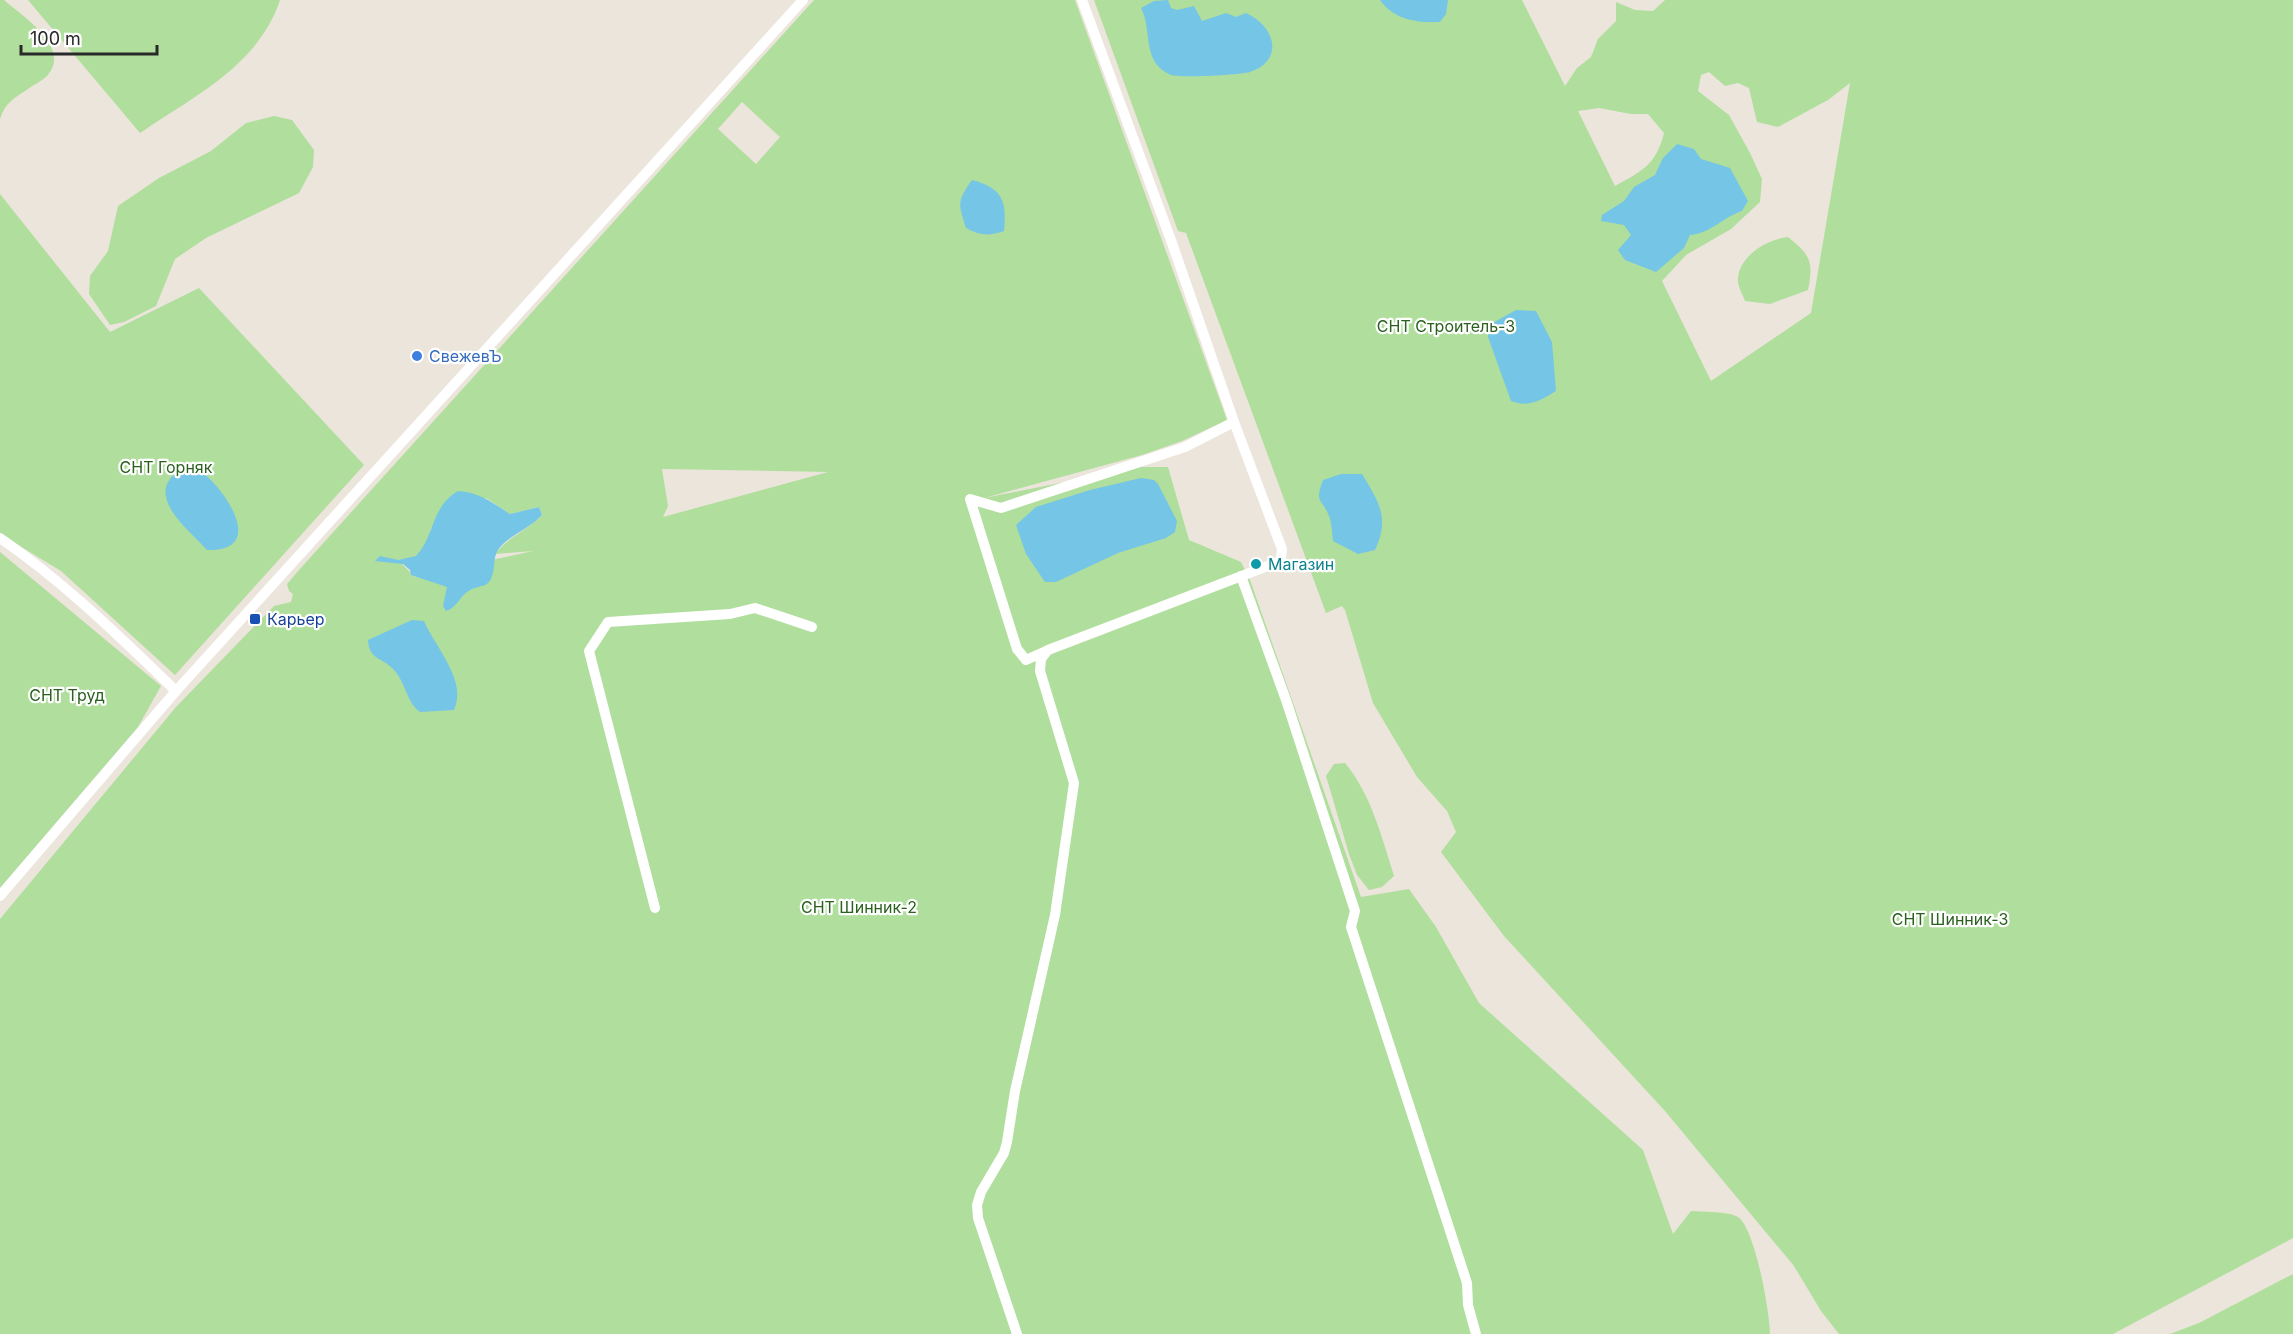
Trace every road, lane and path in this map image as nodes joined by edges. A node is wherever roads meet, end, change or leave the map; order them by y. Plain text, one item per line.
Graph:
1 (803, 0) edge
2 (1082, 0) edge
3 (1234, 422) junction
4 (0, 538) edge
5 (1241, 576) junction
6 (812, 627) dead end
7 (1048, 650) junction
8 (176, 691) junction
9 (0, 896) edge
10 (655, 908) dead end
11 (1017, 1334) edge
12 (1476, 1334) edge

1 - 8 street
2 - 3 street
3 - 5 street
3 - 7 street
4 - 8 street
5 - 7 street
5 - 12 street
6 - 10 street
7 - 11 street
8 - 9 street

